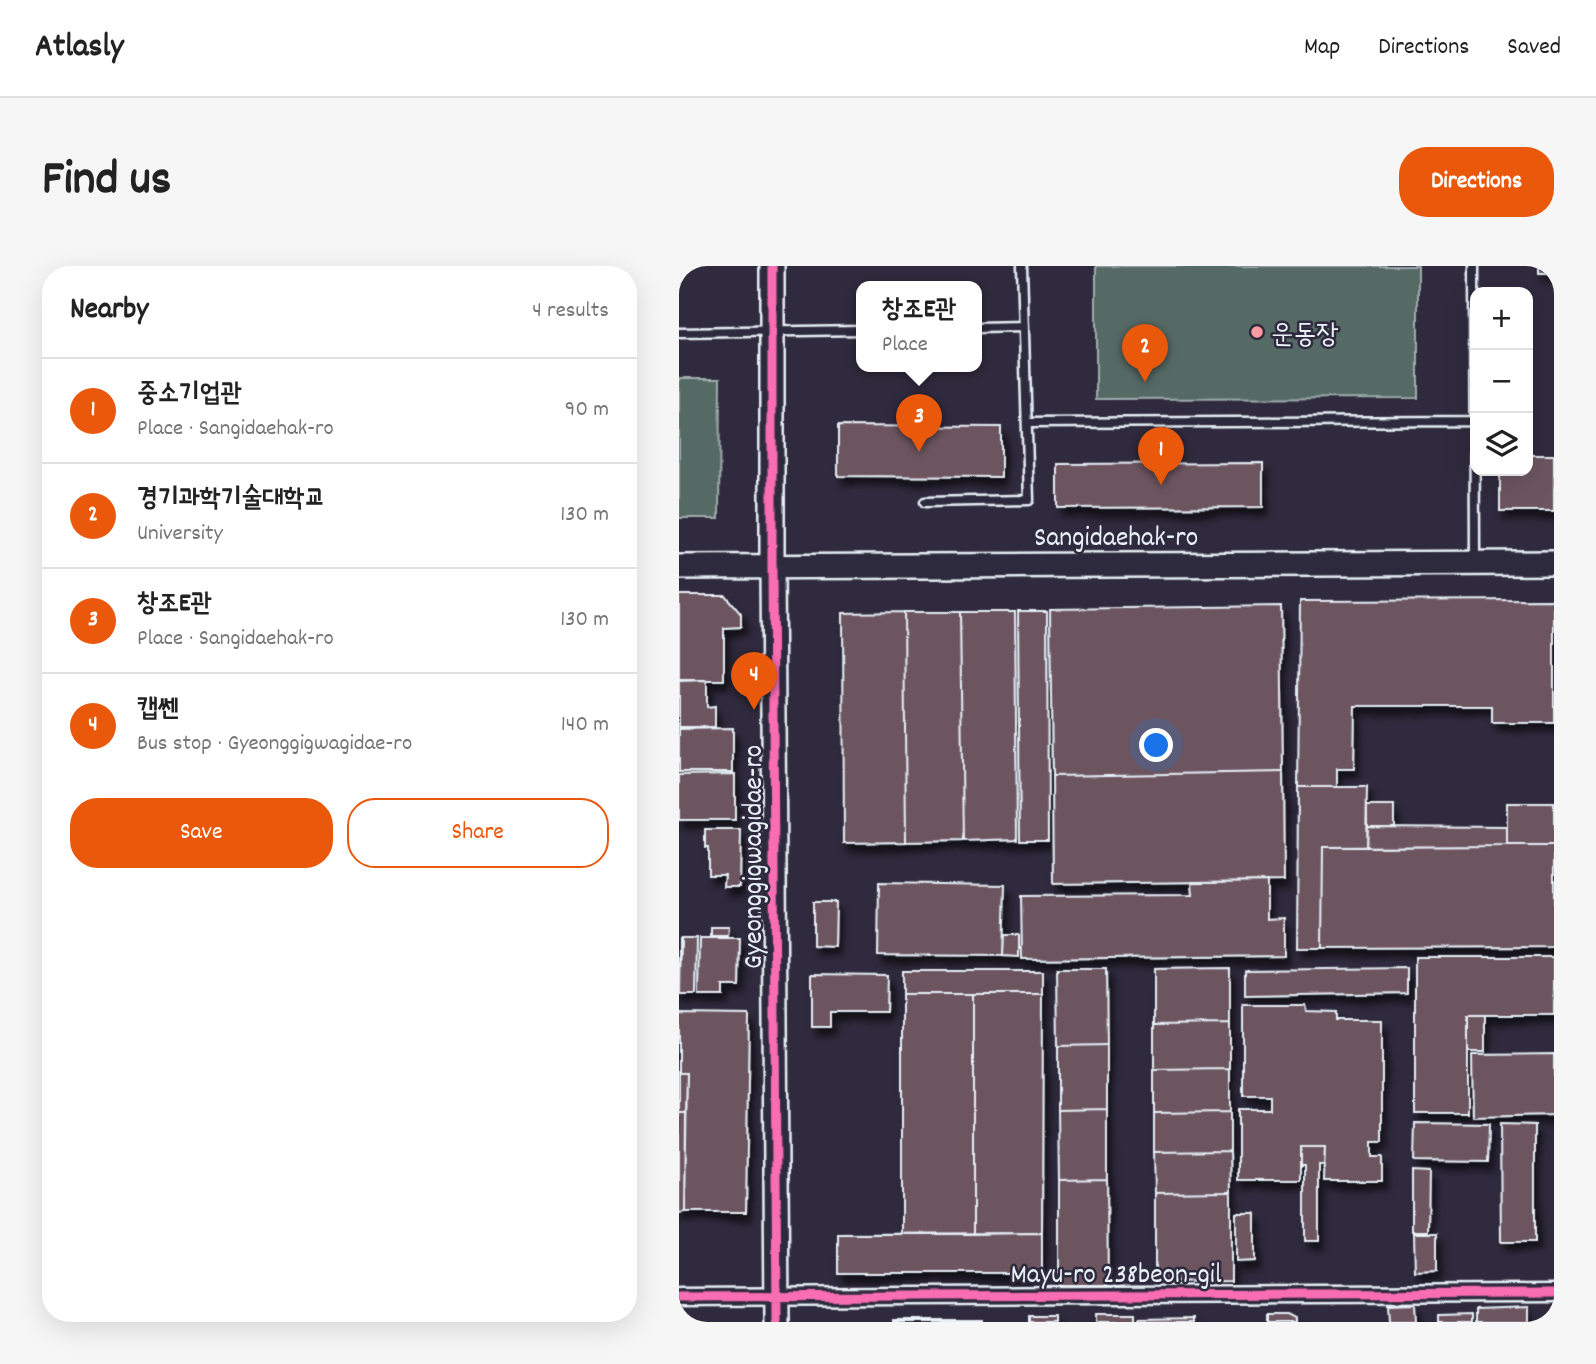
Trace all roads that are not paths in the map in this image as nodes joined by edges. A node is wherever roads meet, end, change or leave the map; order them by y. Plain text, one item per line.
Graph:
1 (772, 266) edge
2 (1022, 266) edge
3 (1474, 266) edge
4 (1024, 327) junction
5 (982, 328) edge
6 (856, 330) edge
7 (772, 332) junction
8 (679, 333) edge
9 (1475, 413) edge
10 (1470, 421) edge
11 (1027, 423) junction
12 (1475, 476) edge
13 (925, 502) dead end
14 (1475, 563) junction
15 (1554, 563) edge
16 (772, 566) junction
17 (679, 567) edge
18 (1554, 1293) edge
19 (679, 1297) edge
20 (777, 1297) junction
21 (777, 1322) edge

1 - 7 street, Gyeonggigwagidae-ro
2 - 4 lane
3 - 9 lane
4 - 5 lane
4 - 11 lane
6 - 7 lane
7 - 8 lane
7 - 16 street, Gyeonggigwagidae-ro
10 - 11 lane
11 - 13 lane
12 - 14 lane
14 - 15 street, Sangidaehak-ro
14 - 16 street, Sangidaehak-ro
16 - 17 street, Sangidaehak-ro
16 - 20 street, Gyeonggigwagidae-ro
18 - 20 street, Mayu-ro 238beon-gil
19 - 20 street, Mayu-ro 238beon-gil
20 - 21 street, Gyeonggigwagidae-ro

